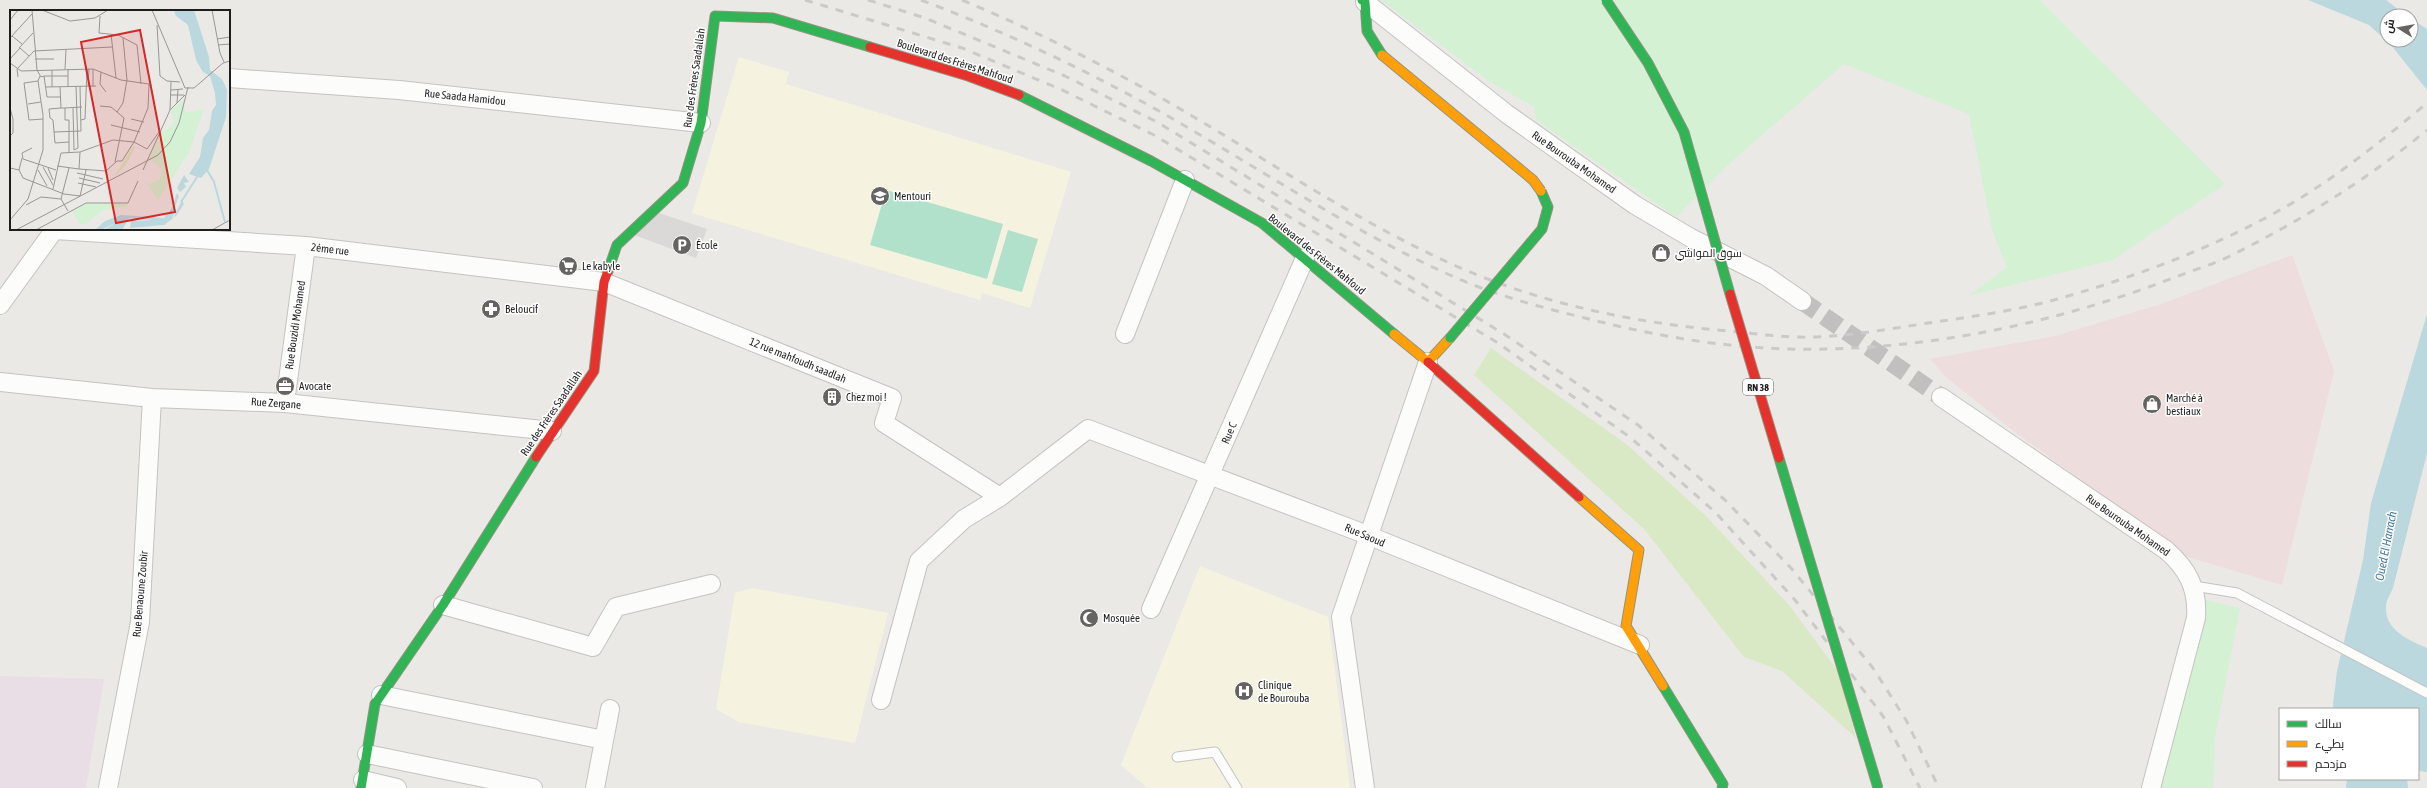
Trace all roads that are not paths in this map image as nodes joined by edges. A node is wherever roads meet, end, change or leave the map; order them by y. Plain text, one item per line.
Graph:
1 (1606, 0) edge
2 (1363, 1) edge
3 (715, 16) joint
4 (230, 78) edge
5 (701, 123) junction
6 (1185, 180) junction
7 (54, 230) edge
8 (70, 230) edge
9 (306, 246) junction
10 (1305, 258) junction
11 (604, 282) junction
12 (1802, 301) tunnel mouth
13 (0, 305) edge
14 (1125, 334) dead end
15 (1428, 362) junction
16 (0, 382) edge
17 (1941, 397) tunnel mouth
18 (152, 398) junction
19 (285, 403) junction
20 (552, 431) junction
21 (1211, 476) junction
22 (1000, 496) junction
23 (1367, 536) junction
24 (711, 584) dead end
25 (2194, 586) junction
26 (443, 605) junction
27 (1151, 609) dead end
28 (1640, 645) junction
29 (2427, 693) edge
30 (381, 695) junction
31 (881, 700) dead end
32 (610, 709) dead end
33 (604, 740) junction
34 (367, 754) junction
35 (1177, 757) dead end
36 (362, 784) edge
37 (108, 788) edge
38 (396, 788) edge
39 (533, 788) edge
40 (596, 788) edge
41 (1237, 788) edge
42 (1366, 788) edge
43 (1722, 788) edge
44 (1878, 788) edge
45 (2150, 788) edge

1 - 44 street, RN 38, bridge
2 - 12 street, Rue Bourouba Mohamed
2 - 15 street, bridge
3 - 5 street, Rue des Frères Saadallah
3 - 6 street, Boulevard des Frères Mahfoud
4 - 5 street, Rue Saada Hamidou
5 - 11 street, Rue des Frères Saadallah
6 - 10 street, Boulevard des Frères Mahfoud
6 - 14 street
7 - 13 street
8 - 9 street, 2éme rue
9 - 11 street, 2éme rue
9 - 19 street, Rue Bouzidi Mohamed
10 - 15 street, Boulevard des Frères Mahfoud
10 - 21 street, Rue C
11 - 20 street, Rue des Frères Saadallah
11 - 22 street, 12 rue mahfoudh saadlah
15 - 23 street
15 - 28 street, Boulevard des Frères Mahfoud
16 - 18 street, Rue Zergane
17 - 25 street, Rue Bourouba Mohamed
18 - 19 street, Rue Zergane
18 - 37 street, Rue Benaoune Zoubir
19 - 20 street, Rue Zergane
20 - 26 street, Rue des Frères Saadallah
21 - 22 street, Rue Saoud
21 - 23 street, Rue Saoud
21 - 27 street, Rue C
22 - 31 street
23 - 28 street, Rue Saoud
23 - 42 street
24 - 26 street
25 - 29 lane
25 - 45 street, Rue Bourouba Mohamed
26 - 30 street, Rue des Frères Saadallah
28 - 43 street
30 - 33 street
30 - 34 street, Rue des Frères Saadallah
32 - 33 street
33 - 40 street
34 - 36 street, Rue des Frères Saadallah
34 - 39 street
35 - 41 lane
36 - 38 street

